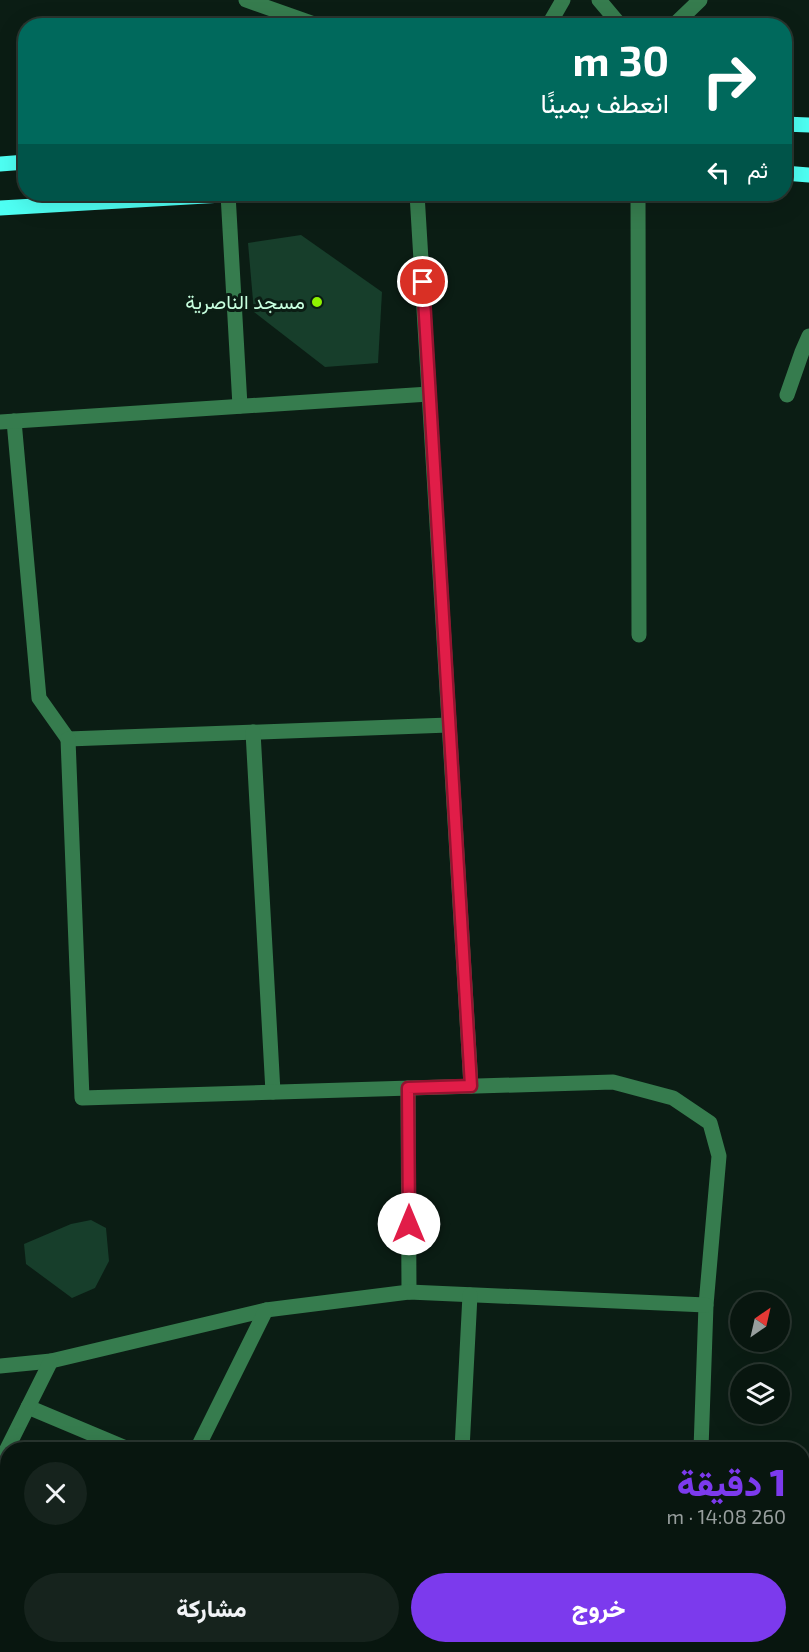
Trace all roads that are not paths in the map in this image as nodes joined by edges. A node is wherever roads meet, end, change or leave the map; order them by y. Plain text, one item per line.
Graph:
1 (246, 0) edge
2 (599, 0) edge
3 (700, 0) edge
4 (561, 1) edge
5 (297, 18) edge
6 (552, 18) edge
7 (614, 18) edge
8 (681, 18) edge
9 (792, 124) edge
10 (809, 125) edge
11 (18, 163) edge
12 (0, 164) edge
13 (792, 174) edge
14 (809, 175) edge
15 (114, 201) edge
16 (228, 201) edge
17 (417, 201) edge
18 (638, 201) edge
19 (0, 208) edge
20 (809, 336) edge
21 (429, 394) junction
22 (787, 395) dead end
23 (240, 406) junction
24 (7, 422) edge
25 (639, 635) dead end
26 (449, 725) junction
27 (253, 732) junction
28 (68, 739) junction
29 (471, 1086) junction
30 (408, 1088) junction
31 (273, 1092) junction
32 (409, 1292) junction
33 (470, 1295) junction
34 (706, 1305) junction
35 (266, 1310) junction
36 (51, 1361) junction
37 (0, 1366) edge
38 (28, 1407) junction
39 (10, 1442) edge
40 (111, 1442) edge
41 (200, 1442) edge
42 (462, 1442) edge
43 (701, 1442) edge

1 - 5 street
2 - 7 street
3 - 8 street
4 - 6 street
9 - 10 main road
11 - 12 main road
13 - 14 main road
15 - 19 main road
16 - 23 street
17 - 21 street
18 - 25 street
20 - 22 street
21 - 23 street
21 - 26 street
23 - 24 street
24 - 28 street
26 - 27 street
26 - 29 street
27 - 28 street
27 - 31 street
28 - 31 street
29 - 30 street
29 - 34 street
30 - 31 street
30 - 32 street
32 - 33 street
32 - 35 street
33 - 34 street
33 - 42 street
34 - 43 street
35 - 36 street
35 - 41 street
36 - 37 street
36 - 38 street
38 - 39 street
38 - 40 street

